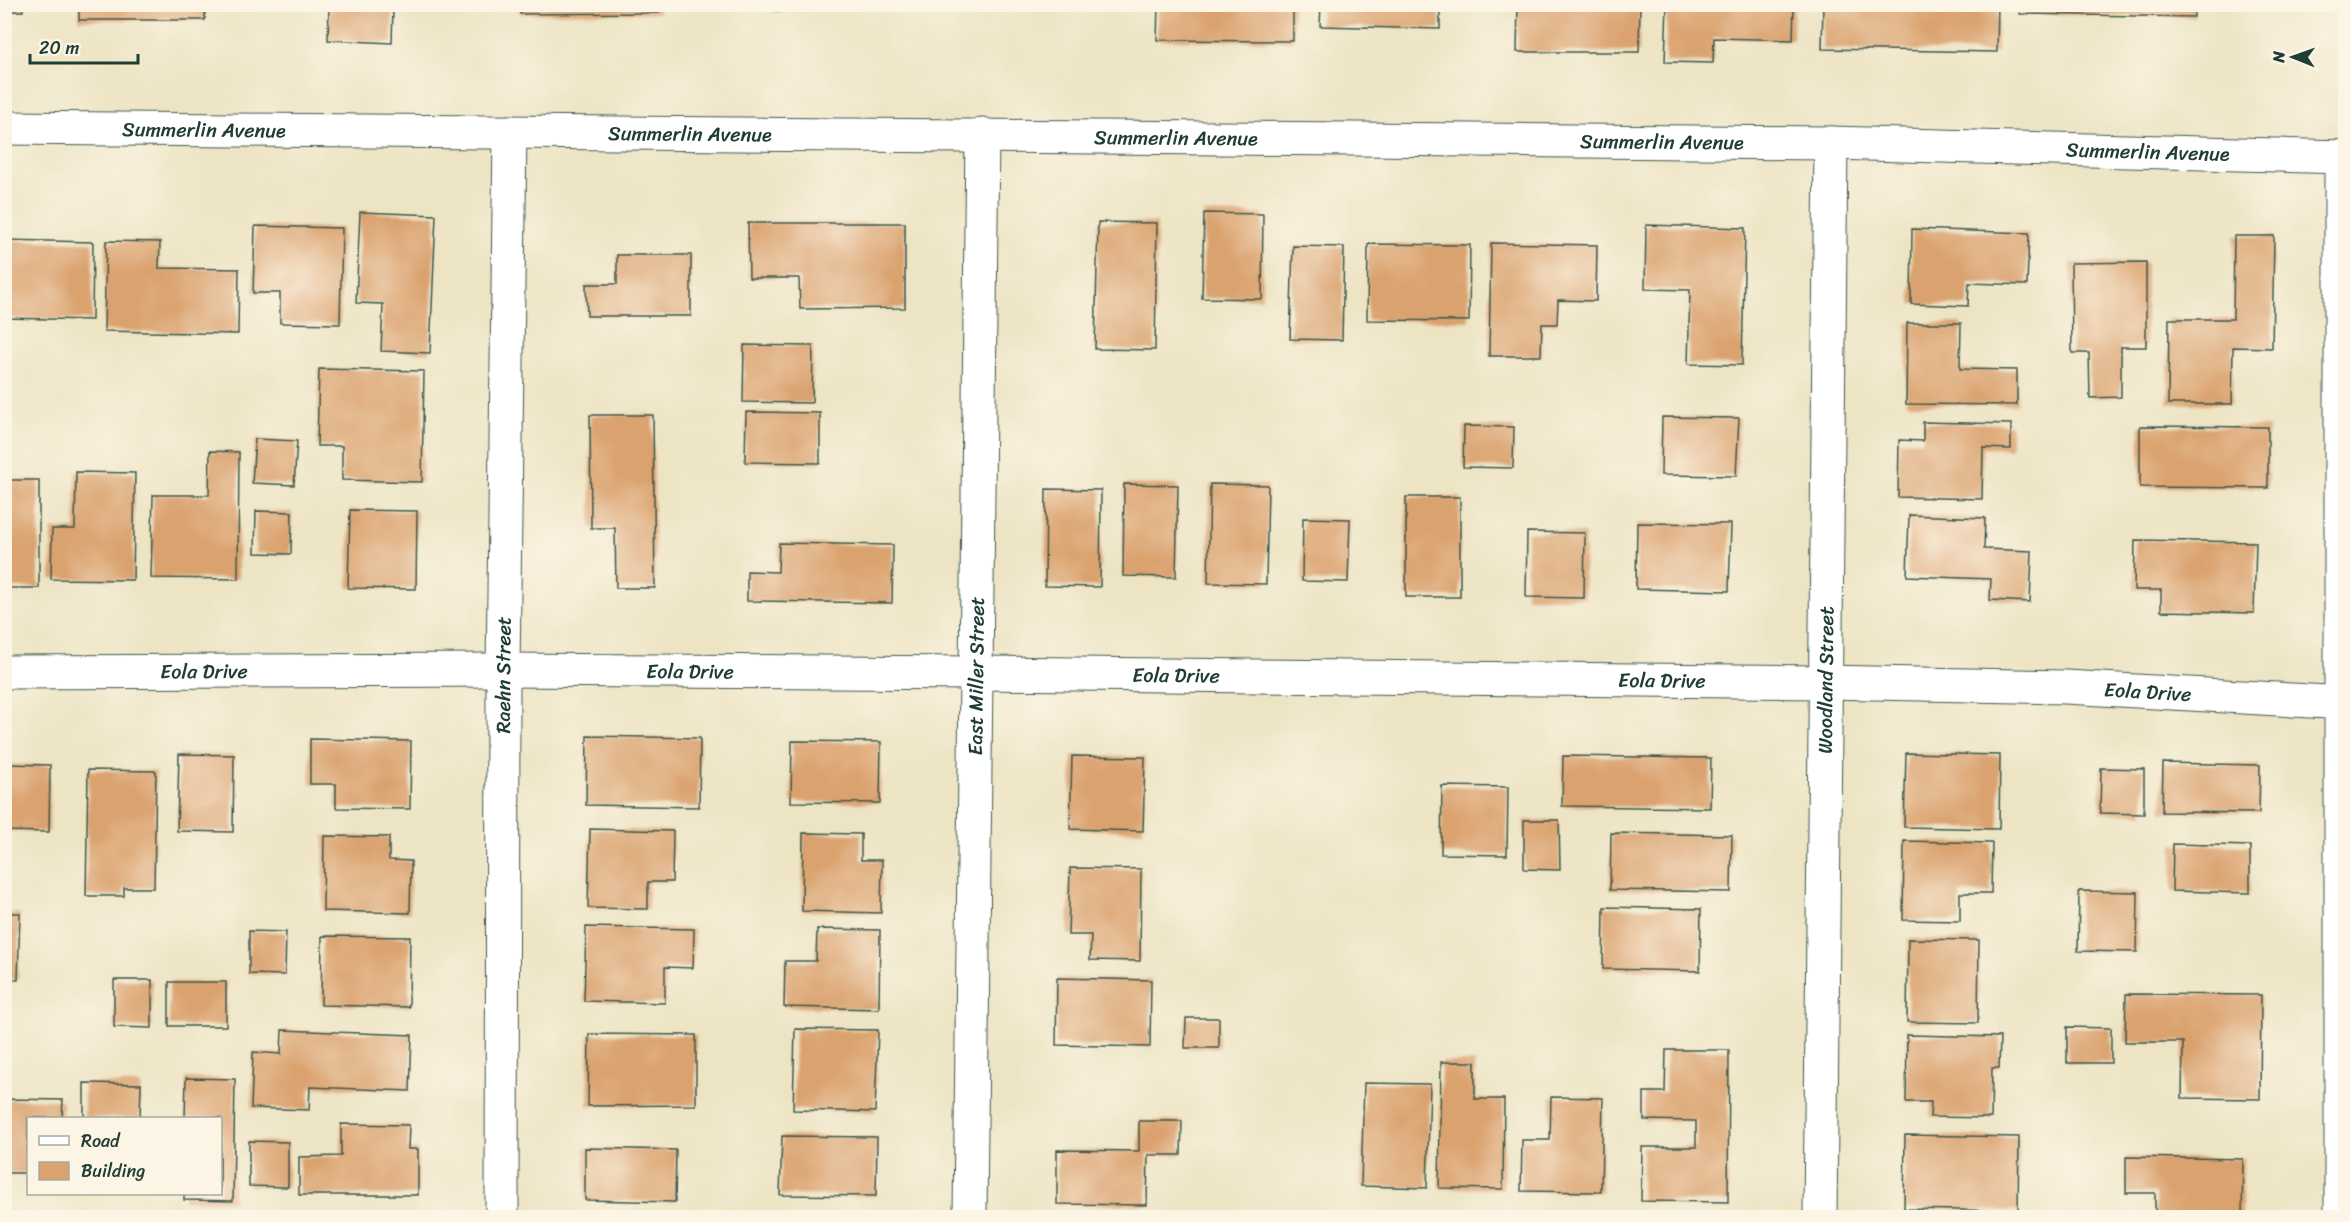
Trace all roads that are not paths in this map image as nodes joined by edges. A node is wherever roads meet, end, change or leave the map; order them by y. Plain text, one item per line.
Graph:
1 (4, 128) edge
2 (510, 132) junction
3 (982, 134) junction
4 (1831, 143) junction
5 (2344, 157) edge
6 (503, 670) junction
7 (4, 672) edge
8 (976, 673) junction
9 (1825, 682) junction
10 (2344, 703) edge
11 (502, 1218) edge
12 (970, 1218) edge
13 (1820, 1218) edge
14 (2341, 1218) edge

1 - 2 street, Summerlin Avenue
2 - 3 street, Summerlin Avenue
2 - 6 street, Raehn Street
3 - 4 street, Summerlin Avenue
3 - 8 street, East Miller Street
4 - 5 street, Summerlin Avenue
4 - 9 street, Woodland Street
5 - 10 street
6 - 7 street, Eola Drive
6 - 8 street, Eola Drive
6 - 11 street, Raehn Street
8 - 9 street, Eola Drive
8 - 12 street, East Miller Street
9 - 10 street, Eola Drive
9 - 13 street, Woodland Street
10 - 14 street

